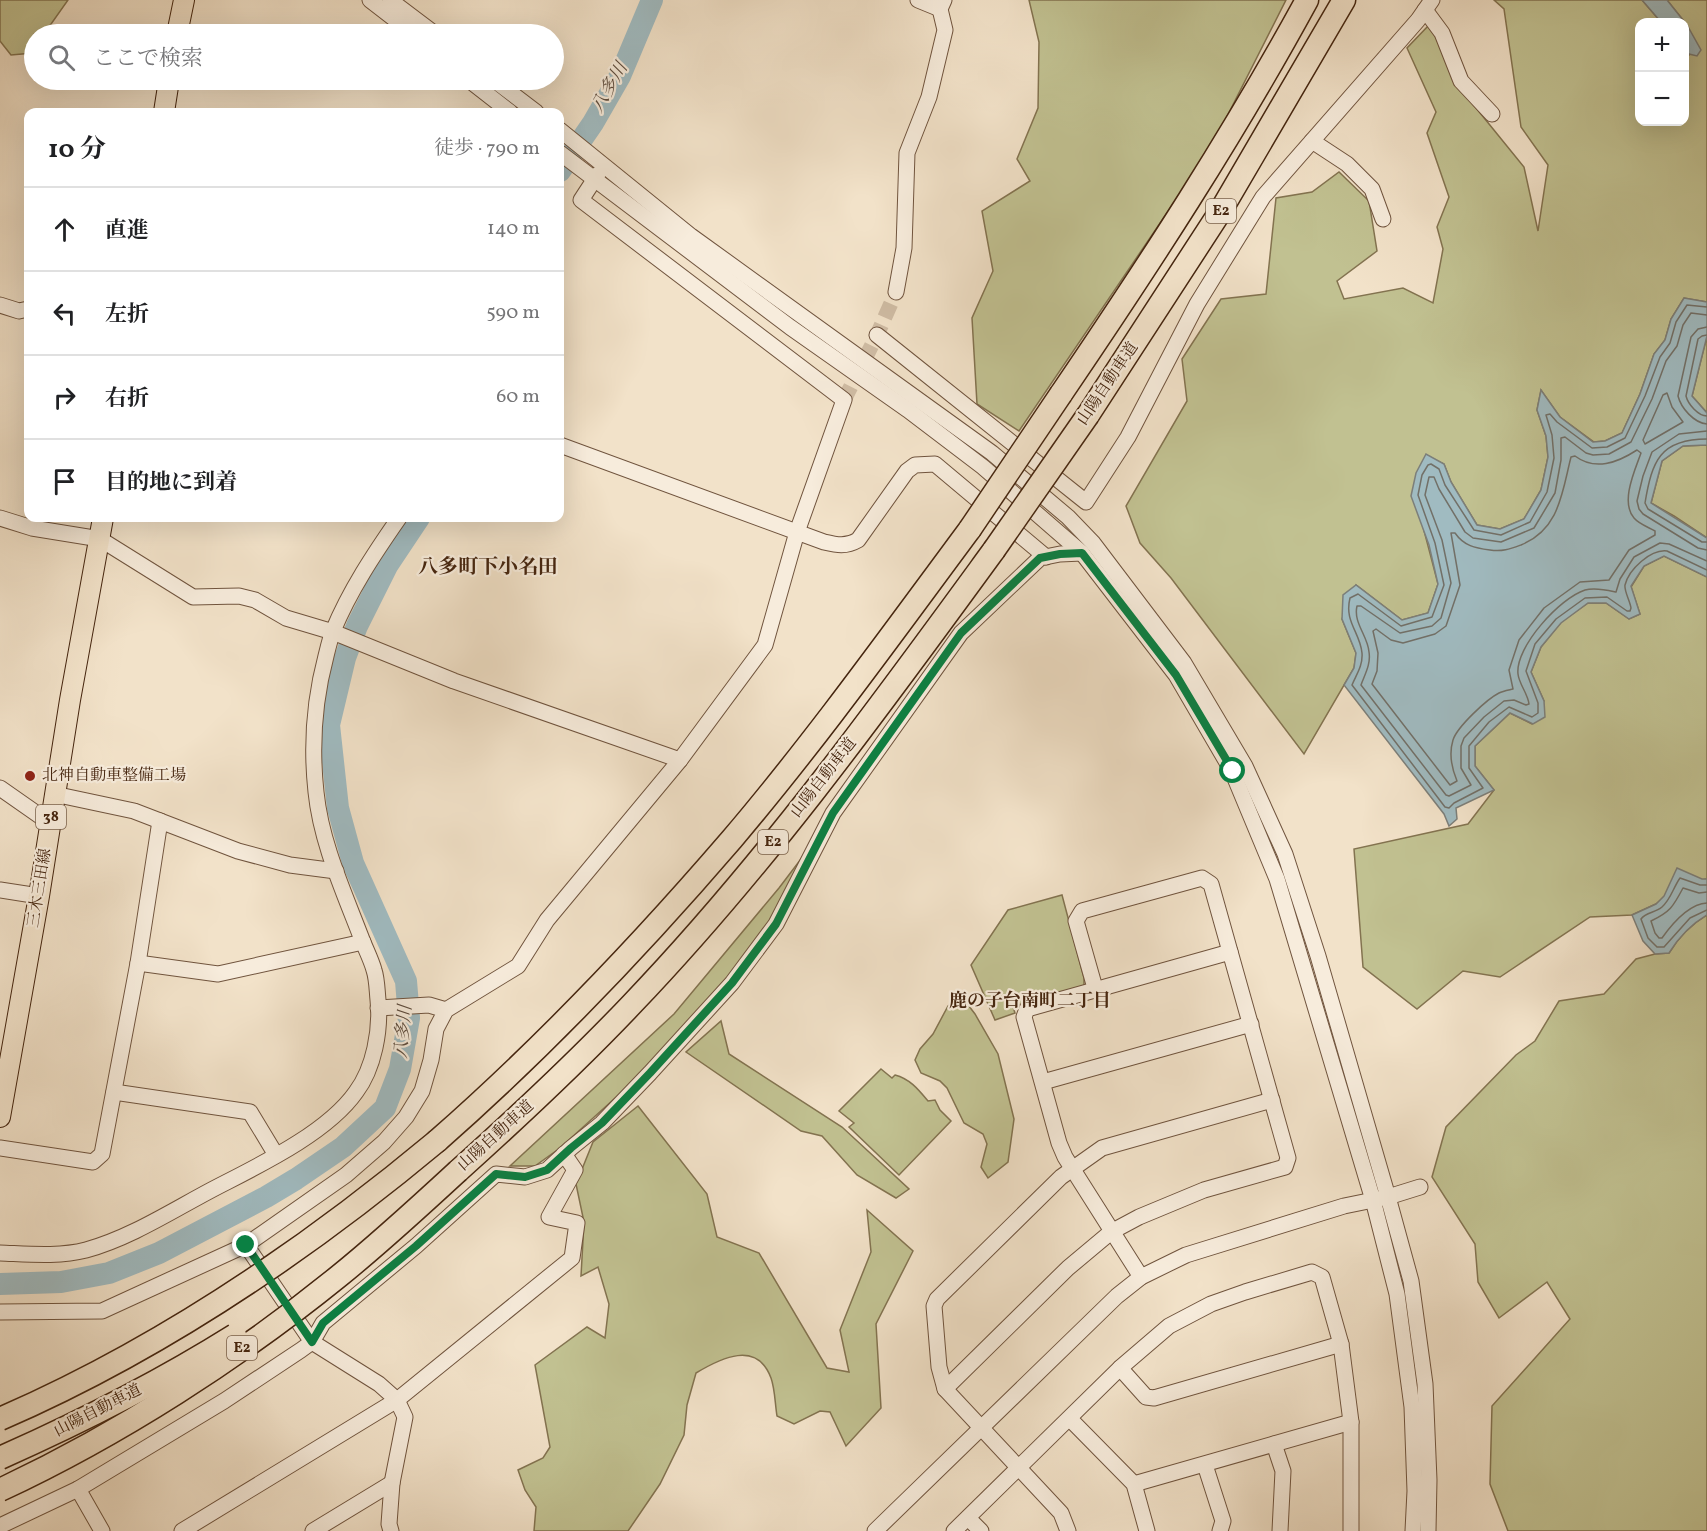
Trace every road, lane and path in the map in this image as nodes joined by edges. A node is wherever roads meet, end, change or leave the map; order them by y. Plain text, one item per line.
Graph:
1 (184, 0) edge
2 (370, 0) edge
3 (390, 0) edge
4 (918, 0) edge
5 (1307, 0) edge
6 (1344, 0) edge
7 (942, 5) edge
8 (1428, 5) edge
9 (179, 24) edge
10 (401, 24) edge
11 (422, 24) edge
12 (167, 90) edge
13 (482, 90) edge
14 (507, 90) edge
15 (165, 108) edge
16 (505, 108) edge
17 (531, 108) edge
18 (1492, 114) dead end
19 (564, 134) edge
20 (1312, 141) junction
21 (564, 156) edge
22 (604, 167) junction
23 (593, 180) junction
24 (1383, 219) dead end
25 (896, 292) tunnel mouth
26 (0, 305) edge
27 (24, 309) edge
28 (877, 335) dead end
29 (564, 446) edge
30 (0, 518) edge
31 (102, 522) edge
32 (396, 522) edge
33 (797, 532) junction
34 (100, 539) junction
35 (1082, 553) junction
36 (1046, 557) junction
37 (333, 632) junction
38 (680, 760) junction
39 (0, 788) edge
40 (54, 794) junction
41 (160, 821) junction
42 (50, 823) junction
43 (336, 871) junction
44 (0, 890) edge
45 (39, 896) junction
46 (363, 942) junction
47 (1230, 952) junction
48 (138, 963) junction
49 (1095, 988) junction
50 (378, 1008) junction
51 (446, 1010) junction
52 (1251, 1024) junction
53 (1043, 1082) junction
54 (114, 1092) junction
55 (1272, 1100) junction
56 (0, 1116) edge
57 (437, 1142) junction
58 (0, 1148) edge
59 (564, 1154) junction
60 (276, 1155) junction
61 (1072, 1168) junction
62 (458, 1171) junction
63 (1420, 1187) dead end
64 (1381, 1198) junction
65 (1111, 1232) junction
66 (246, 1245) junction
67 (0, 1253) edge
68 (1141, 1277) junction
69 (0, 1312) edge
70 (312, 1342) junction
71 (1341, 1344) junction
72 (1120, 1368) junction
73 (945, 1389) junction
74 (397, 1400) junction
75 (0, 1402) edge
76 (0, 1419) edge
77 (1070, 1419) junction
78 (1351, 1422) junction
79 (982, 1428) junction
80 (1274, 1444) junction
81 (0, 1458) edge
82 (1205, 1465) junction
83 (1019, 1468) junction
84 (392, 1483) junction
85 (1134, 1484) junction
86 (78, 1489) junction
87 (0, 1490) edge
88 (968, 1518) junction
89 (18, 1524) edge
90 (0, 1526) edge
91 (102, 1531) edge
92 (182, 1531) edge
93 (313, 1531) edge
94 (391, 1531) edge
95 (875, 1531) edge
96 (954, 1531) edge
97 (981, 1531) edge
98 (1068, 1531) edge
99 (1147, 1531) edge
100 (1220, 1531) edge
101 (1280, 1531) edge
102 (1351, 1531) edge
103 (1413, 1531) edge
104 (1428, 1531) edge

1 - 9 main road
2 - 10 street
3 - 11 street
4 - 7 street
5 - 57 highway, 山陽自動車道 / E2, bridge
6 - 62 highway, 山陽自動車道 / E2, bridge
7 - 25 street
8 - 18 street
8 - 20 street
12 - 15 main road
13 - 16 street
14 - 17 street
19 - 22 street
20 - 24 street
20 - 28 street
21 - 23 street
22 - 23 street
22 - 64 street
23 - 33 street
23 - 35 street
26 - 27 street
29 - 33 street
30 - 34 street
31 - 34 main road, 三木三田線 / 38
32 - 37 street
33 - 36 street
33 - 38 street
34 - 37 street
34 - 40 main road, 三木三田線 / 38
35 - 36 street
35 - 64 street
36 - 59 street
37 - 38 street
37 - 43 street
38 - 51 street
39 - 42 street
40 - 41 street
40 - 42 main road, 三木三田線 / 38
41 - 43 street
41 - 48 street
42 - 45 main road, 三木三田線 / 38
43 - 46 street
44 - 45 street
45 - 56 main road, 三木三田線 / 38
46 - 48 street
46 - 50 street
47 - 49 street
47 - 49 street
47 - 52 street
48 - 54 street
49 - 53 street
50 - 51 street
50 - 60 street
51 - 66 street
52 - 53 street
52 - 55 street
53 - 61 street
54 - 58 street
54 - 60 street
55 - 61 street
55 - 65 street
57 - 75 highway, bridge
57 - 76 highway, 山陽自動車道 / E2, bridge
59 - 70 street
59 - 74 street
60 - 67 street
61 - 65 street
61 - 73 street
62 - 81 highway, 山陽自動車道 / E2, bridge
62 - 87 highway, E2, bridge
63 - 64 street
64 - 68 street
64 - 103 street
64 - 104 street
65 - 68 street
65 - 73 street
66 - 69 street
66 - 70 street
68 - 79 street
70 - 74 street
70 - 86 street
71 - 72 street
71 - 72 street
71 - 78 street
72 - 77 street
73 - 79 street
74 - 84 street
74 - 92 street
77 - 83 street
77 - 85 street
78 - 80 street
78 - 102 street
79 - 83 street
79 - 95 street
80 - 82 street
80 - 101 street
82 - 85 street
82 - 100 street
83 - 88 street
83 - 98 street
84 - 93 street
84 - 94 street
85 - 99 street
86 - 89 street
86 - 91 street
88 - 96 street
88 - 97 street
89 - 90 street

